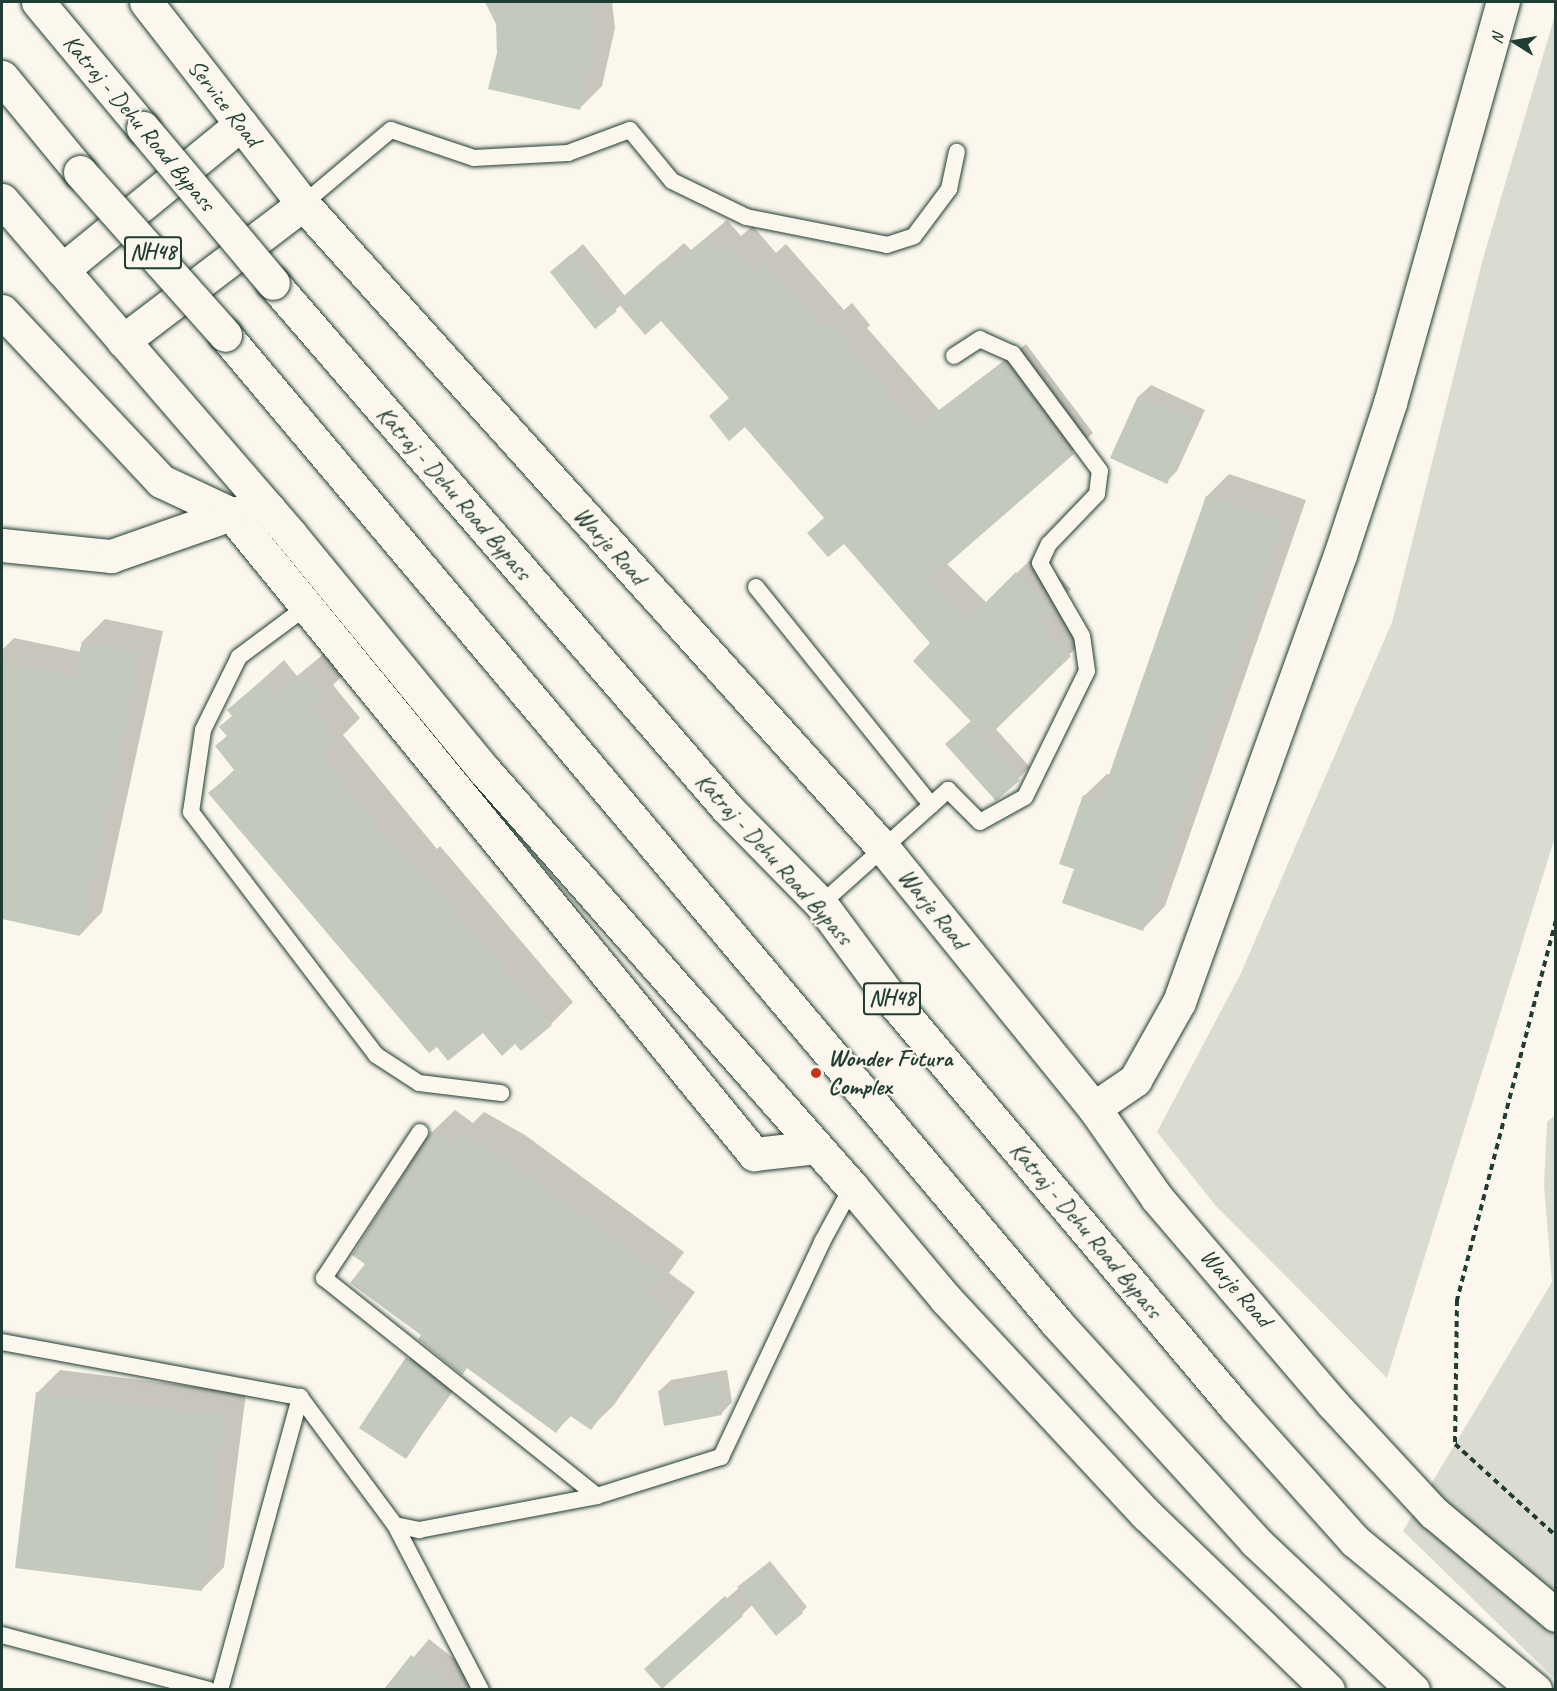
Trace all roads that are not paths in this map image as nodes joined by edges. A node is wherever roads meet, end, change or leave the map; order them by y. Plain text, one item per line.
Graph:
1 (38, 2) edge
2 (146, 2) edge
3 (1503, 2) edge
4 (2, 77) edge
5 (241, 124) junction
6 (957, 152) dead end
7 (2, 200) edge
8 (303, 204) junction
9 (62, 270) junction
10 (2, 311) edge
11 (123, 341) junction
12 (954, 356) dead end
13 (269, 510) junction
14 (231, 514) junction
15 (2, 545) edge
16 (756, 587) dead end
17 (306, 607) junction
18 (931, 805) junction
19 (885, 850) junction
20 (820, 904) junction
21 (501, 1093) dead end
22 (1095, 1108) junction
23 (420, 1132) dead end
24 (816, 1147) junction
25 (852, 1187) junction
26 (2, 1342) edge
27 (300, 1397) junction
28 (597, 1496) junction
29 (395, 1525) junction
30 (1556, 1615) edge
31 (2, 1635) edge
32 (209, 1689) edge
33 (220, 1689) edge
34 (481, 1689) edge
35 (1328, 1689) edge
36 (1413, 1689) edge
37 (1535, 1689) edge

1 - 20 main road, Katraj - Dehu Road Bypass / NH48, bridge
2 - 5 main road, Service Road
3 - 22 main road
4 - 36 main road, NH48, bridge
5 - 8 main road, Service Road
5 - 9 main road
6 - 8 lane
7 - 9 main road
8 - 11 main road
8 - 19 main road, Warje Road
9 - 11 main road
10 - 14 main road
11 - 13 main road
12 - 18 lane
13 - 14 main road
13 - 24 main road
14 - 15 main road
14 - 17 main road
16 - 18 lane
17 - 21 lane
17 - 24 main road
18 - 19 lane
19 - 20 lane
19 - 22 main road, Warje Road
20 - 37 main road, Katraj - Dehu Road Bypass / NH48
22 - 30 main road, Warje Road
23 - 28 lane
24 - 25 main road
25 - 28 lane
25 - 35 main road
26 - 27 lane
27 - 29 lane
27 - 33 lane
28 - 29 lane
29 - 34 lane
31 - 32 lane

